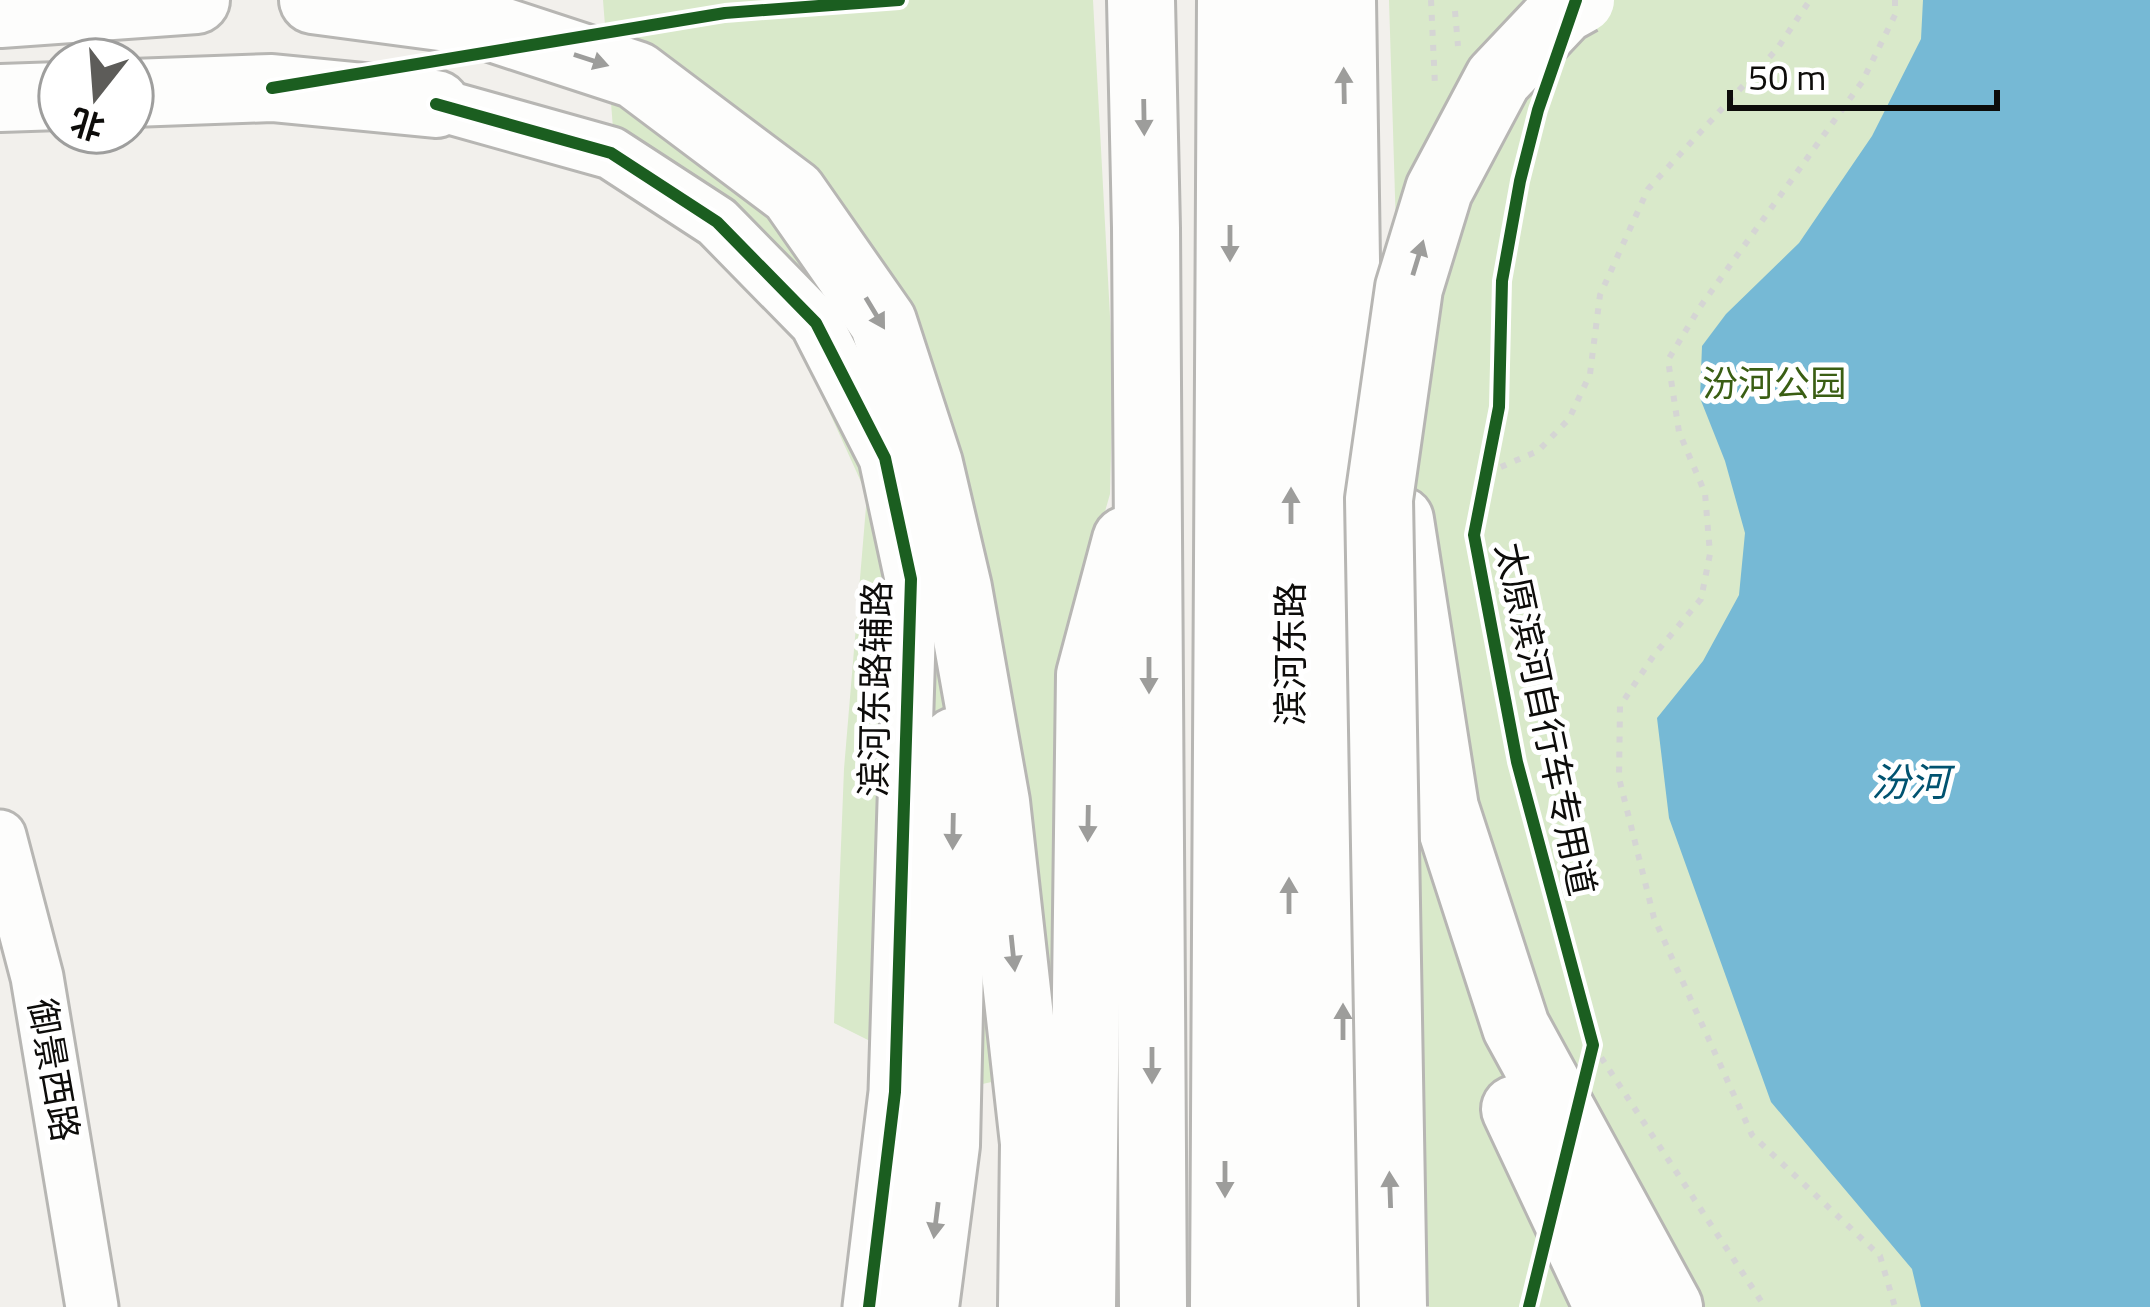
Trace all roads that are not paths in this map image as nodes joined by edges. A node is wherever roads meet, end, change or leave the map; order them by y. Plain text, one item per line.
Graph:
1 (196, 0) edge
2 (313, 0) edge
3 (1141, 0) edge
4 (1231, 0) edge
5 (1294, 0) edge
6 (1342, 0) edge
7 (1581, 0) edge
8 (0, 14) edge
9 (156, 93) edge
10 (36, 97) edge
11 (0, 98) edge
12 (436, 104) joint
13 (1345, 185) junction
14 (1148, 462) junction
15 (1382, 481) junction
16 (958, 588) junction
17 (0, 836) edge
18 (0, 943) edge
19 (1083, 1243) junction
20 (62, 1307) edge
21 (92, 1307) edge
22 (869, 1307) edge
23 (925, 1307) edge
24 (1032, 1307) edge
25 (1063, 1307) edge
26 (1082, 1307) edge
27 (1153, 1307) edge
28 (1224, 1307) edge
29 (1287, 1307) edge
30 (1342, 1307) edge
31 (1393, 1307) edge
32 (1608, 1307) edge
33 (1669, 1307) edge

1 - 8 main road
2 -> 16 main road
3 -> 14 main road
4 -> 28 main road, 滨河东路
29 -> 5 main road, 滨河东路
13 -> 6 main road
15 -> 7 main road, bridge
9 - 12 main road
10 - 11 main road
12 - 22 street, 滨河东路辅路
30 -> 13 main road
13 - 33 main road
14 -> 19 main road
14 -> 27 main road
31 -> 15 main road, bridge
15 - 32 main road, bridge
16 -> 23 main road
16 -> 24 main road
17 - 21 street, 御景西路
18 - 20 street, 御景西路
19 - 25 main road
19 - 26 main road

